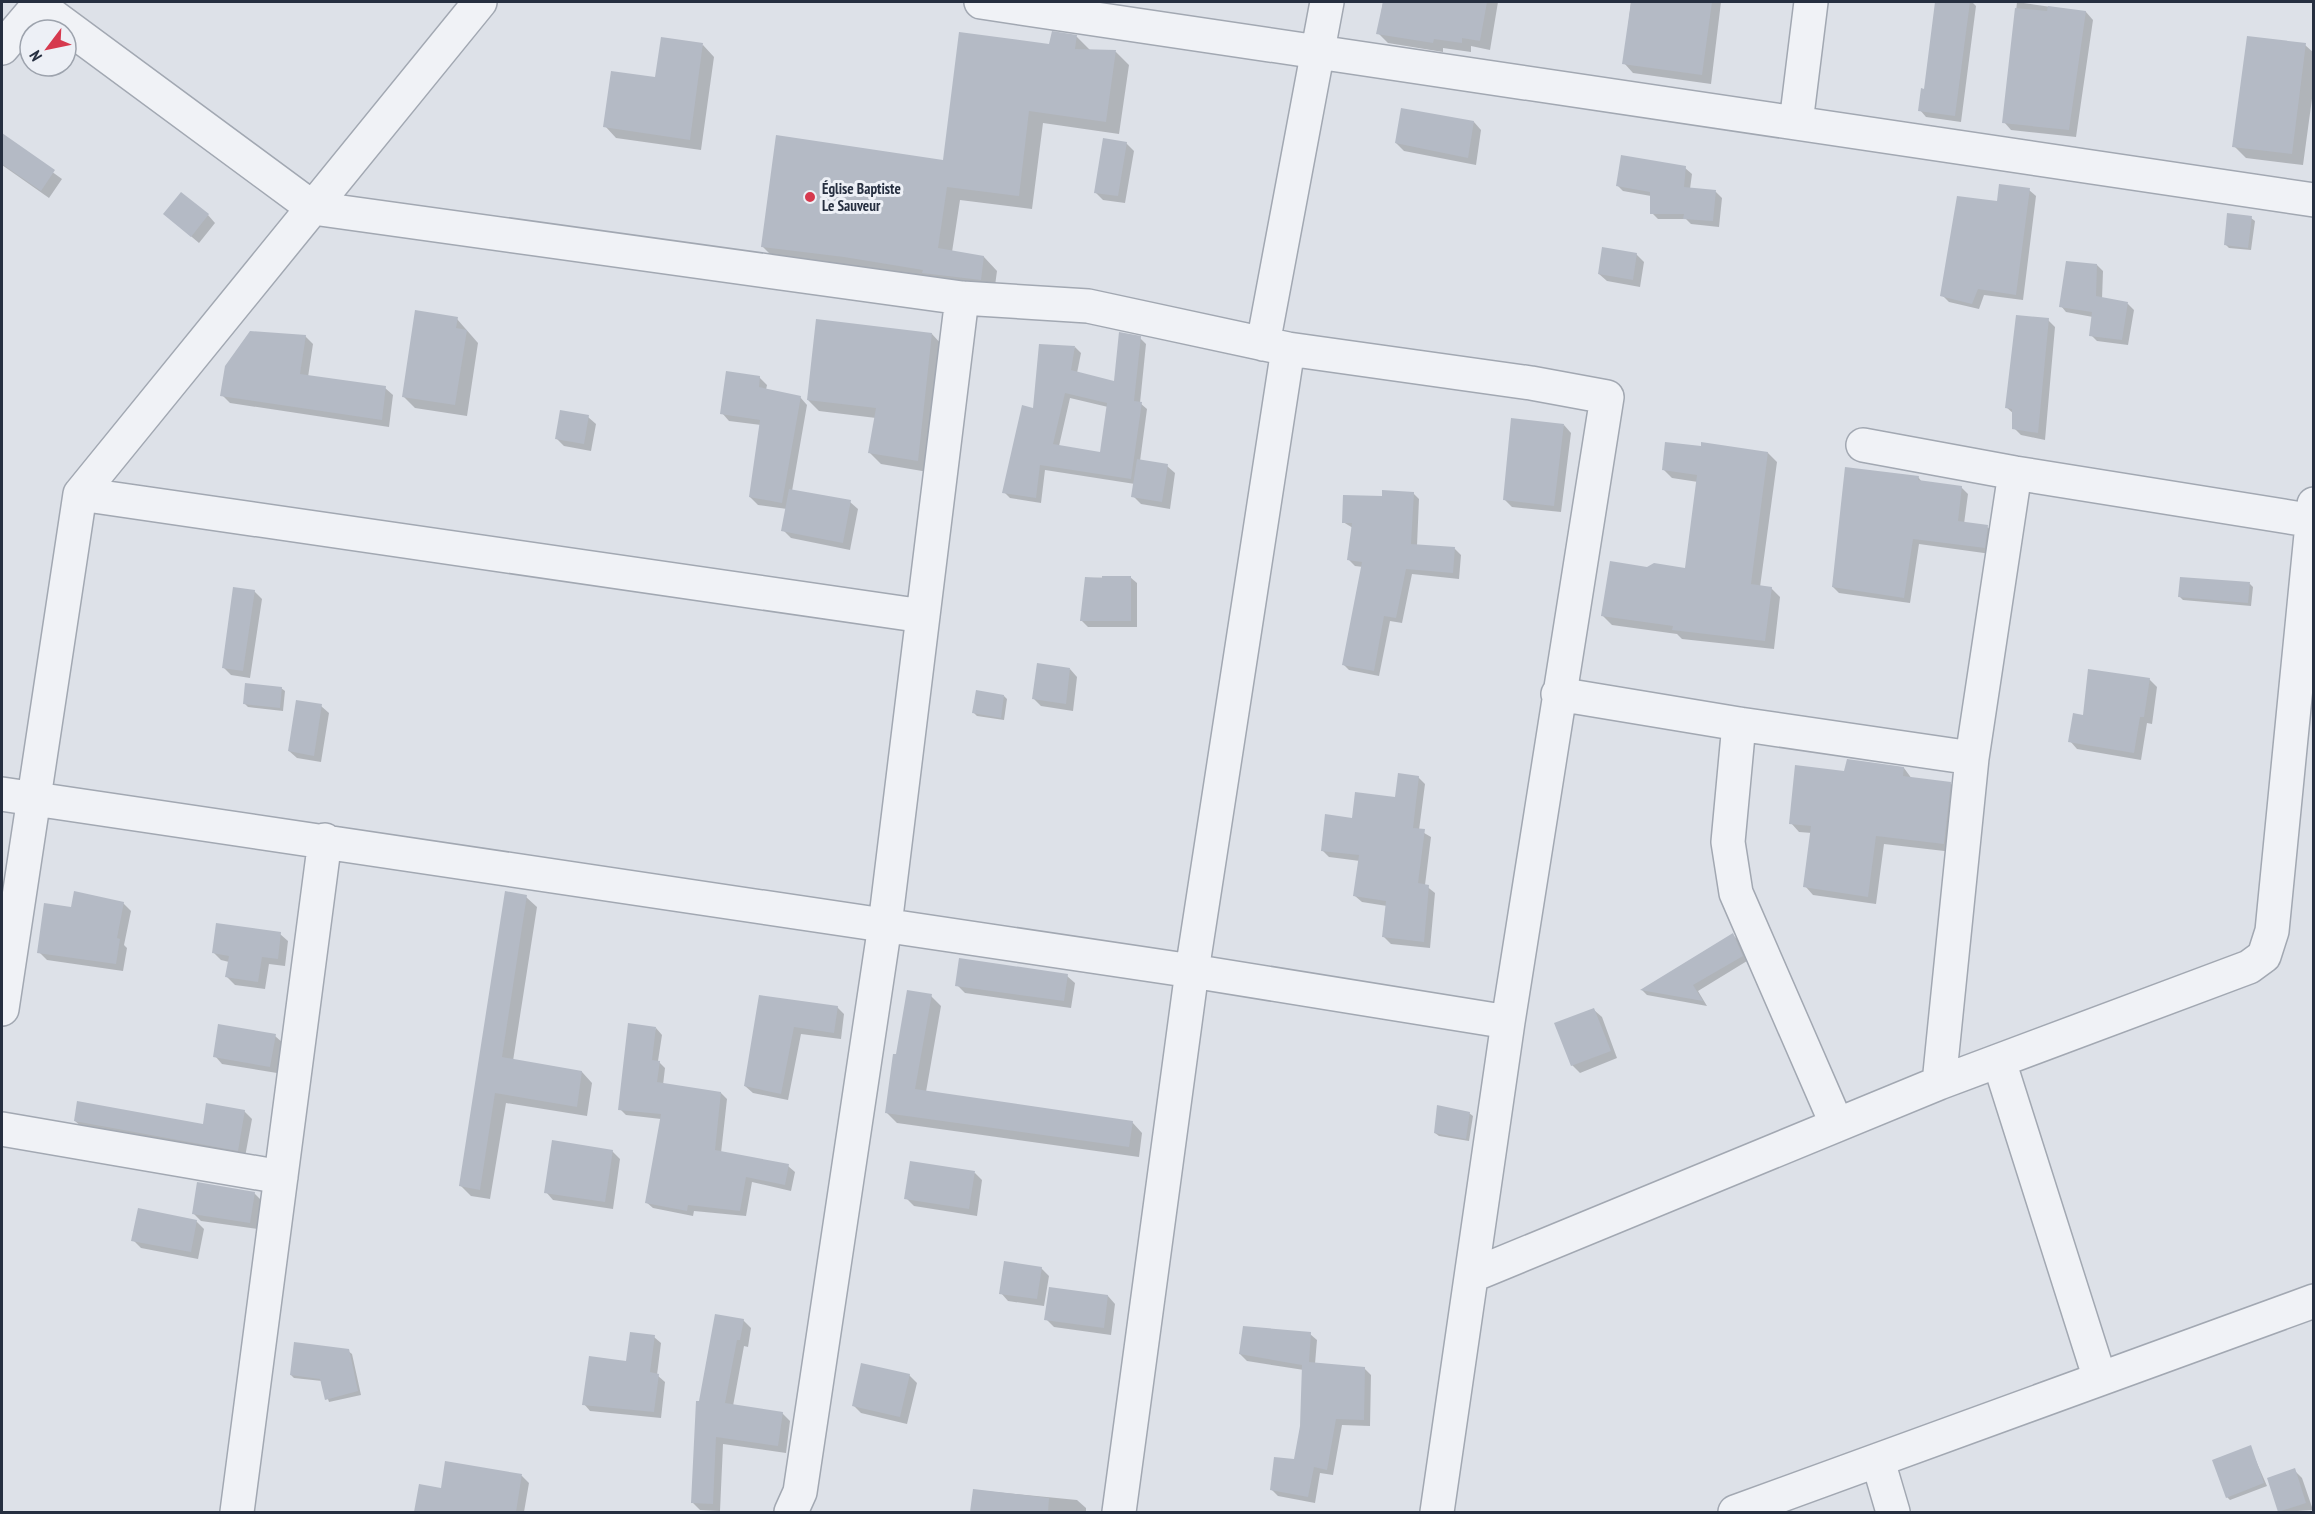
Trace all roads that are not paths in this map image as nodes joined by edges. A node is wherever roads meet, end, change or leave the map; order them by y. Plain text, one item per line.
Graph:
1 (480, 2) edge
2 (981, 2) edge
3 (1326, 2) edge
4 (1811, 2) edge
5 (39, 3) edge
6 (2, 48) edge
7 (1316, 53) junction
8 (1796, 123) junction
9 (2313, 201) edge
10 (313, 208) junction
11 (962, 298) junction
12 (1276, 346) junction
13 (1863, 446) dead end
14 (2014, 473) junction
15 (80, 494) junction
16 (2313, 515) edge
17 (923, 616) junction
18 (1558, 694) junction
19 (1739, 724) junction
20 (1972, 758) junction
21 (17, 796) edge
22 (325, 840) junction
23 (885, 924) junction
24 (1192, 970) junction
25 (2, 1009) edge
26 (1508, 1022) junction
27 (1999, 1061) junction
28 (1939, 1083) junction
29 (1837, 1125) junction
30 (2, 1129) edge
31 (281, 1177) junction
32 (1473, 1275) junction
33 (2313, 1301) edge
34 (2100, 1379) junction
35 (1878, 1461) junction
36 (237, 1512) edge
37 (791, 1512) edge
38 (1119, 1512) edge
39 (1437, 1512) edge
40 (1735, 1512) edge
41 (1893, 1512) edge

1 - 10 street
2 - 7 street
3 - 7 street
4 - 8 street
5 - 6 street
5 - 10 street
7 - 8 street
7 - 12 street
8 - 9 street
10 - 11 street
10 - 15 street
11 - 12 street
11 - 17 street
12 - 18 street
12 - 24 street
13 - 14 street
14 - 16 street
14 - 20 street
15 - 17 street
15 - 21 street
16 - 27 street
17 - 23 street
18 - 19 street
18 - 26 street
19 - 20 street
19 - 29 street
20 - 28 street
21 - 22 street
21 - 25 street
22 - 23 street
22 - 31 street
23 - 24 street
23 - 37 street
24 - 26 street
24 - 38 street
26 - 32 street
27 - 28 street
27 - 34 street
28 - 29 street
29 - 32 street
30 - 31 street
31 - 36 street
32 - 39 street
33 - 34 street
34 - 35 street
35 - 40 street
35 - 41 street

